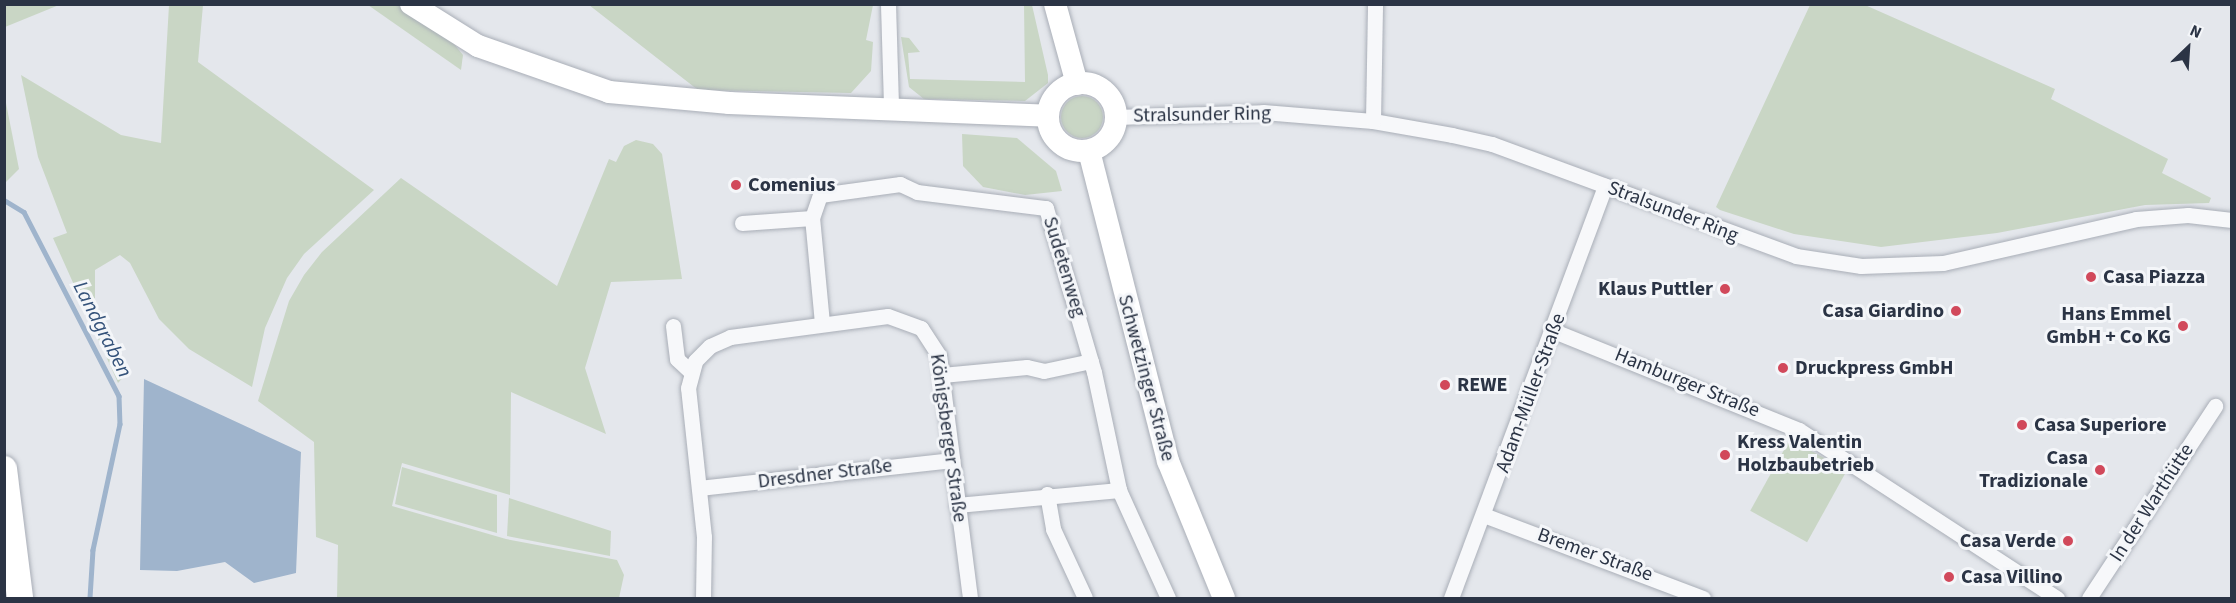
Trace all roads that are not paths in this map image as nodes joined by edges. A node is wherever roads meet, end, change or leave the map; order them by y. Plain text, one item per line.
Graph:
1 (411, 4) edge
2 (888, 4) edge
3 (1056, 4) edge
4 (1375, 4) edge
5 (1077, 84) junction
6 (891, 108) junction
7 (1048, 116) junction
8 (1116, 117) junction
9 (1373, 121) junction
10 (1089, 151) junction
11 (1605, 186) junction
12 (812, 218) junction
13 (2232, 220) edge
14 (742, 223) dead end
15 (822, 323) junction
16 (673, 326) dead end
17 (1554, 332) junction
18 (1091, 361) junction
19 (690, 371) junction
20 (942, 375) junction
21 (2215, 406) dead end
22 (952, 460) junction
23 (4, 469) edge
24 (699, 488) junction
25 (1119, 490) junction
26 (1047, 494) junction
27 (957, 505) junction
28 (1486, 516) junction
29 (21, 598) edge
30 (703, 598) edge
31 (970, 598) edge
32 (1085, 598) edge
33 (1168, 598) edge
34 (1224, 598) edge
35 (1451, 598) edge
36 (1703, 598) edge
37 (2057, 598) edge
38 (2089, 598) edge

1 - 6 main road
2 - 6 street
3 - 5 main road
4 - 9 street
5 - 7 main road
5 - 8 main road
6 - 7 main road
7 - 10 main road
8 - 9 street, Stralsunder Ring
8 - 10 main road
9 - 11 street, Stralsunder Ring
10 - 34 main road, Schwetzinger Straße
11 - 13 street, Stralsunder Ring
11 - 17 street, Adam-Müller-Straße
12 - 14 street
12 - 15 street
12 - 18 street, Sudetenweg
15 - 19 street, Königsberger Straße
15 - 20 street, Königsberger Straße
16 - 19 street
17 - 28 street, Adam-Müller-Straße
17 - 37 street, Hamburger Straße
18 - 20 street
18 - 25 street, Sudetenweg
19 - 24 street
20 - 22 street, Königsberger Straße
21 - 38 street, In der Warthütte
22 - 24 street, Dresdner Straße
22 - 27 street, Königsberger Straße
23 - 29 main road
24 - 30 street
25 - 26 street
25 - 33 street, Sudetenweg
26 - 27 street
26 - 32 street
27 - 31 street, Königsberger Straße
28 - 35 street, Adam-Müller-Straße
28 - 36 street, Bremer Straße

